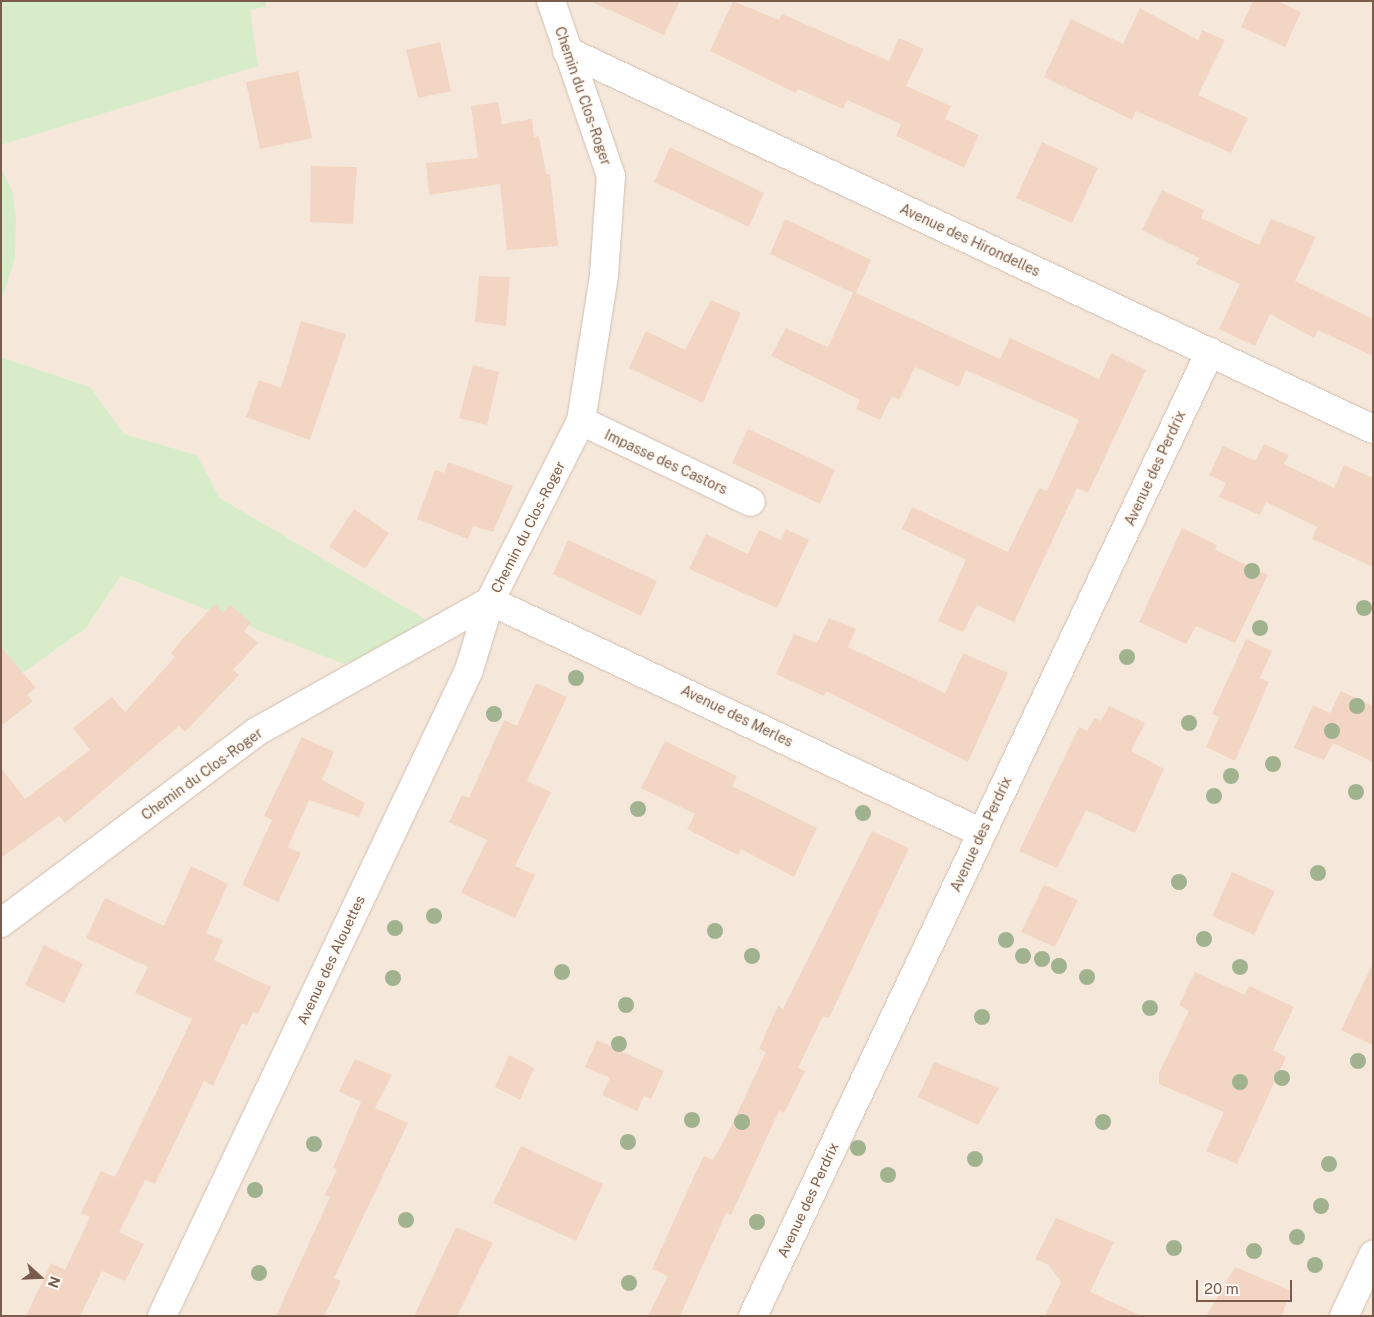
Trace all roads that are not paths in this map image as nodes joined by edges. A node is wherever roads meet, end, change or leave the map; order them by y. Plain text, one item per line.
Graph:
1 (551, 1) edge
2 (568, 51) junction
3 (1210, 352) junction
4 (581, 422) junction
5 (1373, 429) edge
6 (750, 502) dead end
7 (490, 601) junction
8 (982, 833) junction
9 (1, 923) edge
10 (1373, 1255) edge
11 (162, 1316) edge
12 (752, 1316) edge
13 (1344, 1316) edge

1 - 2 street, Chemin du Clos-Roger
2 - 3 street, Avenue des Hirondelles
2 - 4 street, Chemin du Clos-Roger
3 - 5 street, Avenue des Hirondelles
3 - 8 street, Avenue des Perdrix
4 - 6 street, Impasse des Castors
4 - 7 street, Chemin du Clos-Roger
7 - 8 street, Avenue des Merles
7 - 9 street, Chemin du Clos-Roger
7 - 11 street, Avenue des Alouettes
8 - 12 street, Avenue des Perdrix
10 - 13 street

